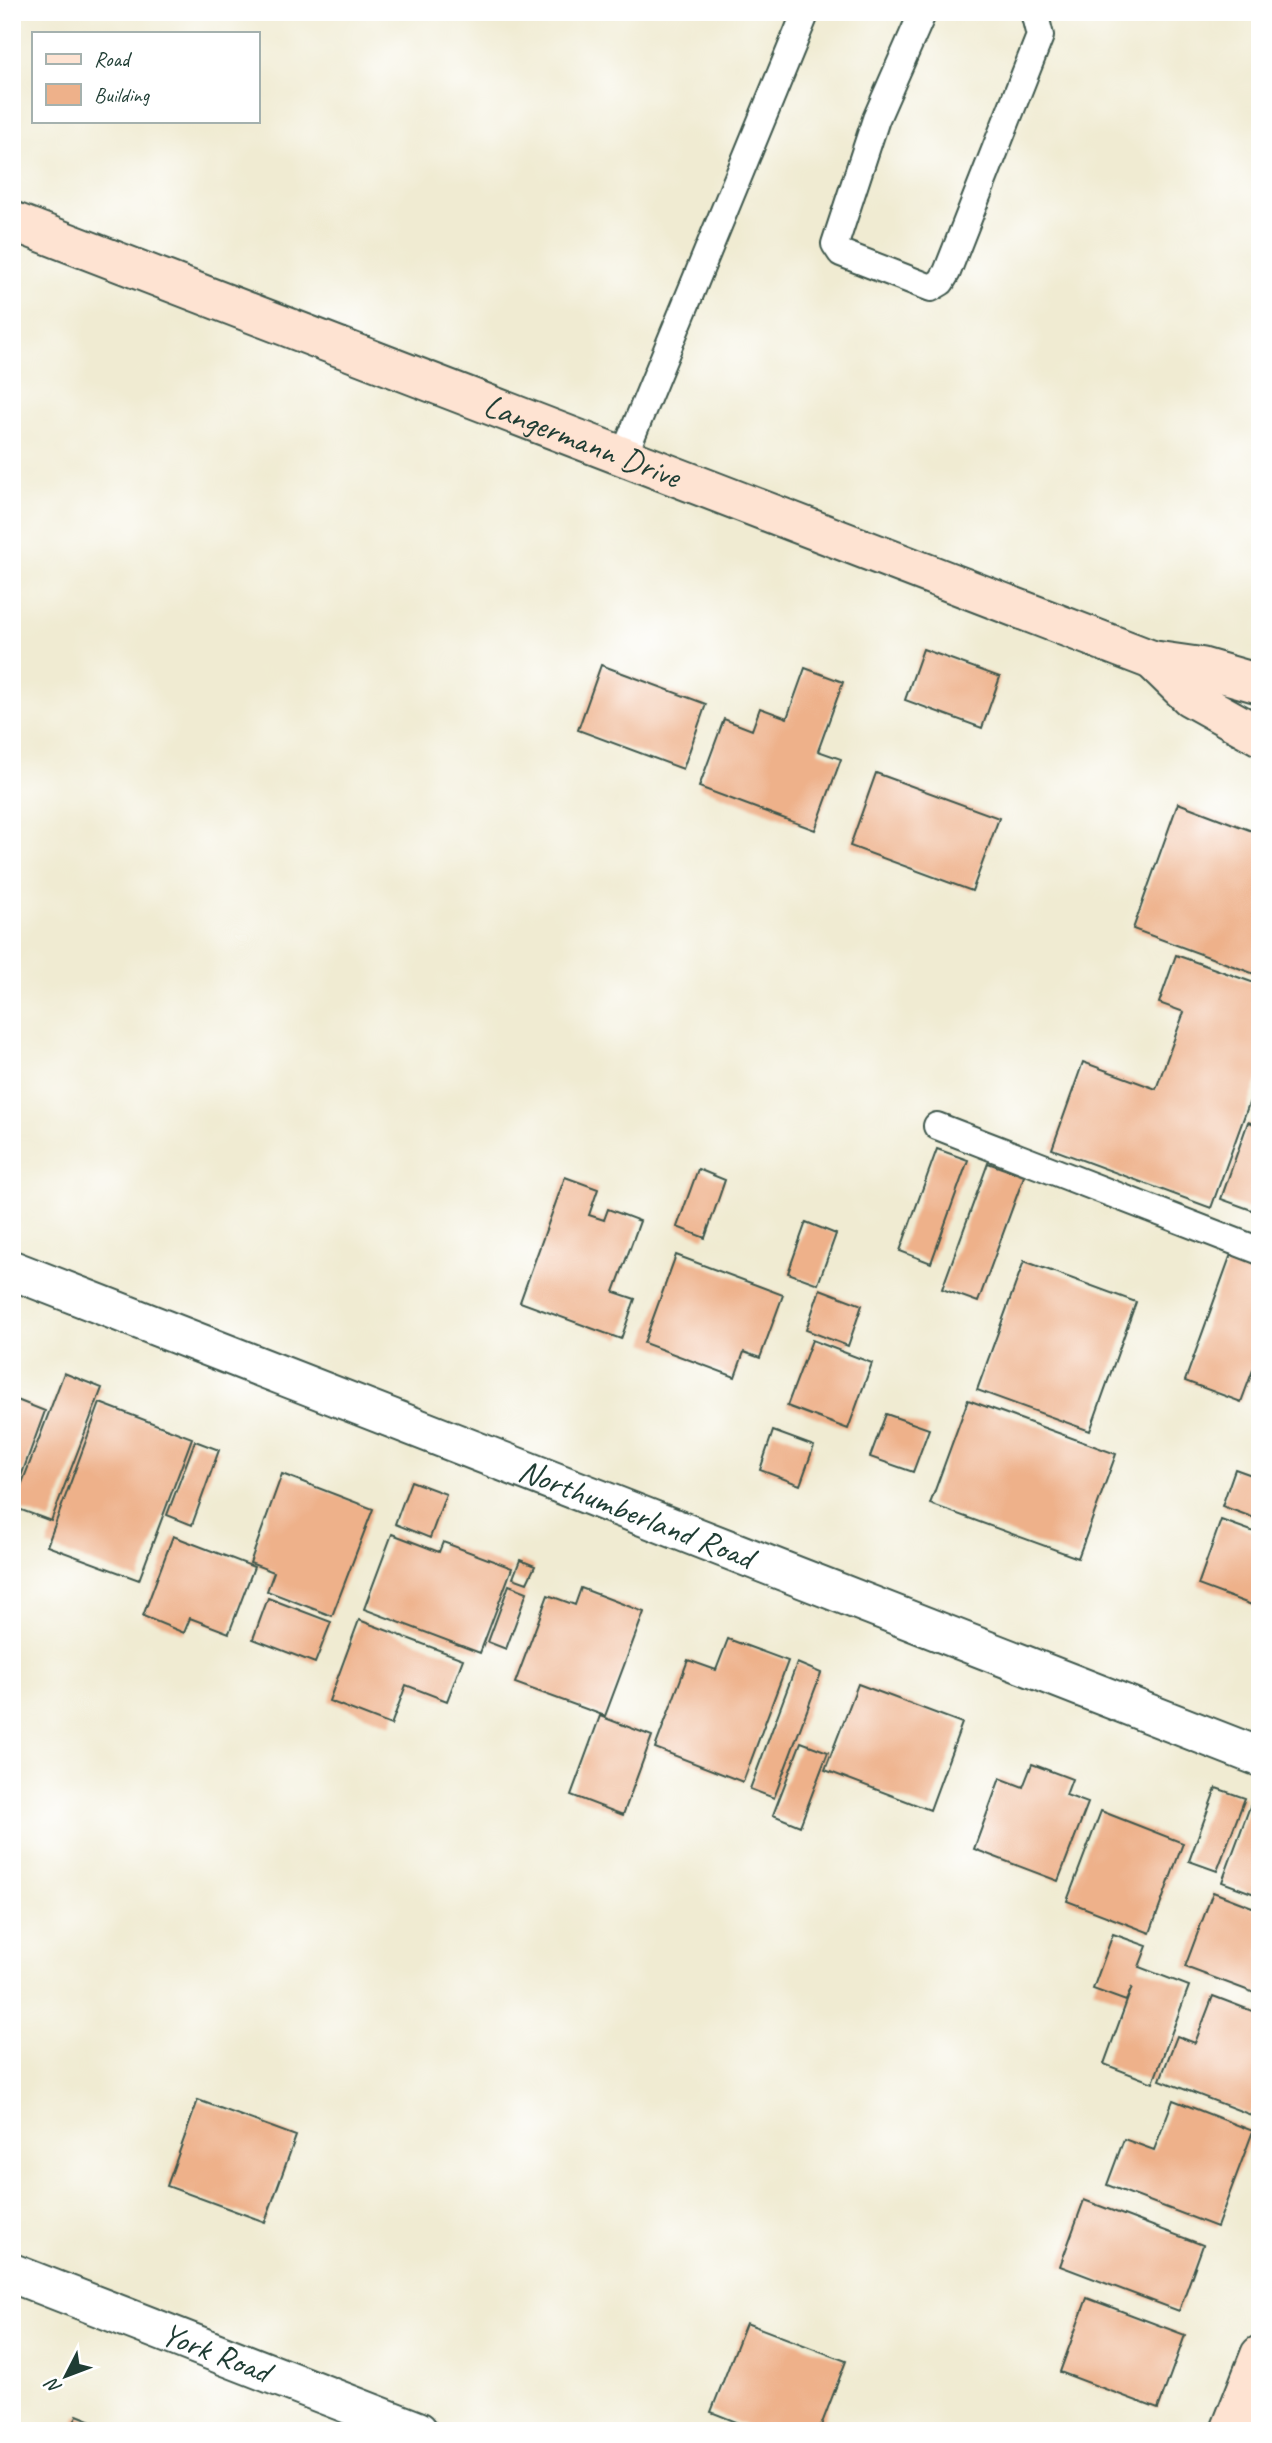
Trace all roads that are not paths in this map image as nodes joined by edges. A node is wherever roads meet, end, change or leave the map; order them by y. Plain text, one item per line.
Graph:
1 (806, 12) edge
2 (923, 12) edge
3 (1034, 12) edge
4 (12, 221) edge
5 (623, 457) junction
6 (1152, 660) junction
7 (1260, 684) edge
8 (1260, 736) edge
9 (937, 1126) dead end
10 (1260, 1251) edge
11 (12, 1270) edge
12 (1260, 1757) edge
13 (12, 2273) edge
14 (1260, 2355) edge
15 (418, 2431) edge
16 (1230, 2431) edge

1 - 5 lane
2 - 3 lane
4 - 5 main road, Langermann Drive
5 - 6 main road, Langermann Drive
6 - 7 main road, Langermann Drive
6 - 8 main road, Langermann Drive
9 - 10 lane
11 - 12 street, Northumberland Road
13 - 15 street, York Road
14 - 16 main road

